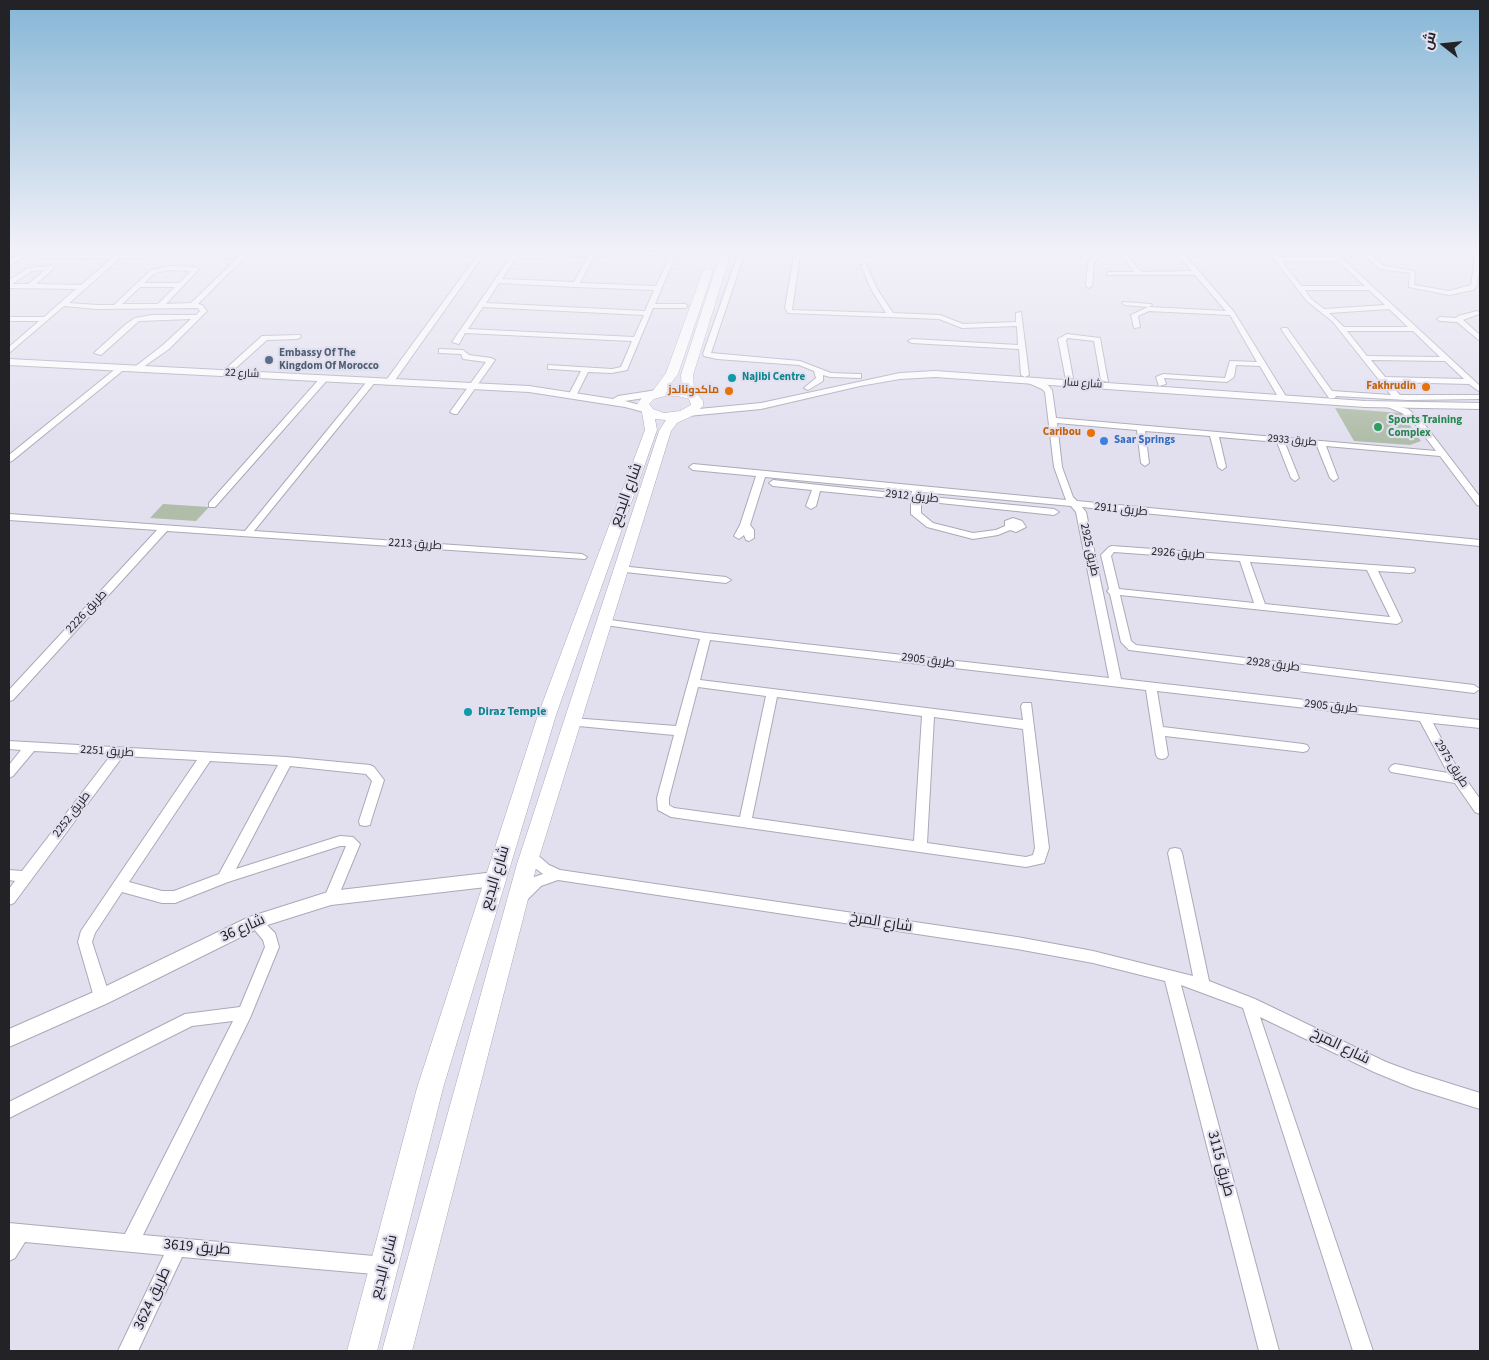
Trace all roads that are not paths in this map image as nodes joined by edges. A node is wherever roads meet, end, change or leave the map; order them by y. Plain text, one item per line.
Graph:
1 (52, 312) edge
2 (202, 312) edge
3 (439, 312) edge
4 (477, 312) edge
5 (647, 312) edge
6 (689, 312) edge
7 (707, 312) edge
8 (721, 312) edge
9 (806, 312) edge
10 (889, 312) edge
11 (1138, 312) edge
12 (1231, 312) edge
13 (1326, 312) edge
14 (1395, 312) edge
15 (1019, 313) dead end
16 (1477, 313) dead end
17 (891, 315) junction
18 (197, 317) junction
19 (1440, 318) dead end
20 (9, 319) edge
21 (44, 320) junction
22 (1458, 320) junction
23 (1020, 324) junction
24 (1136, 327) dead end
25 (1342, 328) junction
26 (1285, 329) dead end
27 (1413, 329) junction
28 (1470, 329) junction
29 (1480, 329) edge
30 (464, 331) junction
31 (297, 337) dead end
32 (637, 338) junction
33 (1480, 338) edge
34 (912, 341) dead end
35 (456, 342) dead end
36 (13, 344) edge
37 (1022, 348) junction
38 (9, 351) edge
39 (442, 351) dead end
40 (98, 353) dead end
41 (1365, 358) junction
42 (1445, 359) junction
43 (9, 362) edge
44 (1262, 364) junction
45 (551, 367) dead end
46 (122, 368) junction
47 (144, 369) junction
48 (586, 369) junction
49 (817, 370) junction
50 (225, 373) junction
51 (858, 376) junction
52 (1027, 377) junction
53 (325, 378) junction
54 (1381, 379) junction
55 (1066, 380) junction
56 (1105, 380) junction
57 (372, 381) junction
58 (390, 381) junction
59 (1471, 382) junction
60 (1162, 384) junction
61 (835, 385) junction
62 (472, 387) junction
63 (808, 388) junction
64 (1049, 392) junction
65 (657, 393) junction
66 (1278, 395) junction
67 (1331, 395) junction
68 (572, 396) junction
69 (1480, 396) edge
70 (693, 397) junction
71 (1397, 397) junction
72 (594, 400) junction
73 (1389, 406) junction
74 (1423, 407) junction
75 (646, 410) junction
76 (454, 412) dead end
77 (685, 414) junction
78 (1052, 420) junction
79 (1419, 423) junction
80 (1141, 429) junction
81 (1214, 435) junction
82 (1280, 440) junction
83 (1321, 444) junction
84 (1444, 454) junction
85 (9, 459) edge
86 (1145, 463) dead end
87 (1222, 466) dead end
88 (692, 467) dead end
89 (762, 474) junction
90 (1295, 478) dead end
91 (1334, 478) dead end
92 (771, 482) dead end
93 (817, 487) junction
94 (915, 493) junction
95 (1480, 503) edge
96 (212, 505) dead end
97 (1076, 505) junction
98 (811, 506) dead end
99 (1013, 508) junction
100 (1054, 512) dead end
101 (9, 517) edge
102 (166, 527) junction
103 (248, 534) junction
104 (744, 537) dead end
105 (1480, 543) edge
106 (1112, 549) joint
107 (582, 557) dead end
108 (1244, 558) junction
109 (1371, 567) junction
110 (620, 569) junction
111 (1410, 570) dead end
112 (1093, 572) junction
113 (1110, 573) junction
114 (726, 580) dead end
115 (1112, 591) junction
116 (1261, 607) junction
117 (603, 622) junction
118 (706, 636) junction
119 (694, 683) junction
120 (1116, 683) junction
121 (1151, 687) junction
122 (1474, 689) dead end
123 (772, 693) junction
124 (9, 697) edge
125 (1027, 706) dead end
126 (928, 712) junction
127 (1424, 717) junction
128 (572, 722) junction
129 (1480, 724) edge
130 (1028, 725) junction
131 (682, 731) junction
132 (1158, 732) junction
133 (9, 745) edge
134 (30, 746) junction
135 (1303, 748) dead end
136 (119, 753) junction
137 (1162, 755) dead end
138 (206, 757) junction
139 (286, 761) junction
140 (1395, 769) dead end
141 (9, 772) edge
142 (1459, 779) junction
143 (1480, 809) edge
144 (365, 821) dead end
145 (745, 822) junction
146 (920, 846) junction
147 (1175, 853) dead end
148 (529, 856) junction
149 (9, 875) edge
150 (558, 875) junction
151 (25, 877) junction
152 (224, 878) junction
153 (495, 879) junction
154 (119, 884) junction
155 (331, 898) junction
156 (9, 899) edge
157 (517, 904) junction
158 (255, 922) junction
159 (1170, 976) junction
160 (1202, 986) junction
161 (102, 997) junction
162 (1250, 1004) junction
163 (245, 1013) junction
164 (9, 1038) edge
165 (1480, 1101) edge
166 (9, 1110) edge
167 (14, 1232) edge
168 (130, 1243) junction
169 (177, 1247) junction
170 (9, 1252) edge
171 (386, 1266) junction
172 (128, 1351) edge
173 (362, 1351) edge
174 (397, 1351) edge
175 (1269, 1351) edge
176 (1363, 1351) edge

1 - 21 street
2 - 18 street
3 - 58 street
4 - 30 street
5 - 32 street
6 - 65 main road
7 - 70 main road
8 - 49 street
9 - 17 street
10 - 17 street
11 - 24 street
12 - 44 street
13 - 25 street
14 - 27 street
15 - 23 street
16 - 22 street
17 - 23 street
18 - 40 street
18 - 47 street
19 - 22 street
20 - 21 street
21 - 36 street
22 - 28 street
23 - 37 street
25 - 27 street
25 - 41 street
26 - 67 street
27 - 42 street
28 - 29 street
28 - 33 street
30 - 32 street
30 - 35 street
31 - 50 street
32 - 48 street
34 - 37 street
36 - 38 street
37 - 52 street
39 - 62 street
41 - 42 street
41 - 54 street
42 - 59 street
43 - 46 street, شارع 22
44 - 60 street
44 - 66 street
45 - 48 street
46 - 47 street, شارع 22
46 - 85 street
47 - 50 street, شارع 22
48 - 68 street
49 - 51 street
49 - 61 street
49 - 63 street
50 - 53 street, شارع 22
51 - 52 street, شارع سار
51 - 61 street, شارع سار
52 - 55 street, شارع سار
52 - 61 street, شارع سار
52 - 64 street
53 - 57 street, شارع 22
53 - 96 street
54 - 59 street
54 - 71 street
55 - 56 street, شارع سار
55 - 56 street
55 - 64 street
55 - 66 street, شارع سار
56 - 60 street, شارع سار
57 - 58 street, شارع 22
57 - 103 street
58 - 62 street, شارع 22
59 - 69 street
60 - 66 street, شارع سار
61 - 63 street, شارع سار
61 - 77 street, شارع سار
62 - 68 street, شارع 22
62 - 76 street
63 - 70 street, شارع سار
64 - 78 street, طريق 2925
65 - 70 main road
65 - 72 street, شارع 22
65 - 75 main road
66 - 67 street, شارع سار
66 - 73 street, شارع سار
67 - 69 street, شارع سار
67 - 71 street
68 - 72 street, شارع 22
69 - 71 street
69 - 74 street, شارع سار
70 - 77 main road
72 - 75 street, شارع 22
73 - 74 street, شارع سار
73 - 79 street
74 - 79 street
75 - 77 main road
75 - 153 main road, شارع البديع
77 - 110 main road, شارع البديع
78 - 80 street, طريق 2933
78 - 97 street, طريق 2925
79 - 84 street
80 - 81 street, طريق 2933
80 - 86 street
81 - 82 street, طريق 2933
81 - 87 street
82 - 83 street, طريق 2933
82 - 90 street
83 - 84 street, طريق 2933
83 - 91 street
84 - 95 street
88 - 89 street, طريق 2911
89 - 94 street, طريق 2911
89 - 104 street
92 - 93 street, طريق 2912
93 - 94 street, طريق 2912
93 - 98 street
94 - 97 street, طريق 2911
94 - 99 street, طريق 2912
94 - 99 street
97 - 105 street, طريق 2911
97 - 112 street, طريق 2925
99 - 100 street, طريق 2912
101 - 102 street, طريق 2213
102 - 103 street, طريق 2213
102 - 124 street, طريق 2226
103 - 107 street, طريق 2213
106 - 108 street, طريق 2926
106 - 113 street, طريق 2928
108 - 109 street, طريق 2926
108 - 116 street
109 - 111 street, طريق 2926
109 - 116 street
110 - 114 street
110 - 117 main road, شارع البديع
112 - 113 street
112 - 120 street, طريق 2925
113 - 115 street, طريق 2928
115 - 116 street
115 - 122 street, طريق 2928
117 - 118 street, طريق 2905
117 - 128 main road, شارع البديع
118 - 119 street
118 - 120 street, طريق 2905
119 - 123 street
119 - 131 street
120 - 121 street, طريق 2905
121 - 127 street, طريق 2905
121 - 132 street
123 - 126 street
123 - 145 street
125 - 130 street
126 - 130 street
126 - 146 street
127 - 129 street, طريق 2905
127 - 142 street, طريق 2975
128 - 131 street
128 - 148 main road, شارع البديع
130 - 146 street
131 - 145 street
132 - 135 street
132 - 137 street
133 - 134 street, طريق 2251
134 - 136 street, طريق 2251
134 - 141 street
136 - 138 street, طريق 2251
136 - 151 street, طريق 2252
138 - 139 street, طريق 2251
138 - 154 street
139 - 144 street, طريق 2251
139 - 152 street
140 - 142 street
142 - 143 street, طريق 2975
145 - 146 street
147 - 160 street
148 - 150 street, شارع المرخ
148 - 157 main road, شارع البديع
149 - 151 street
150 - 157 street, شارع المرخ
150 - 159 street, شارع المرخ
151 - 156 street, طريق 2252
152 - 154 street
152 - 155 street
153 - 155 street, شارع 36
153 - 171 main road, شارع البديع
154 - 161 street
155 - 158 street, شارع 36
157 - 174 main road, شارع البديع
158 - 161 street, شارع 36
158 - 163 street
159 - 160 street, شارع المرخ
159 - 175 street, طريق 3115
160 - 162 street, شارع المرخ
161 - 164 street, شارع 36
162 - 165 street, شارع المرخ
162 - 176 street
163 - 166 street
163 - 168 street
167 - 168 street, طريق 3619
167 - 170 street
168 - 169 street, طريق 3619
169 - 171 street, طريق 3619
169 - 172 street, طريق 3624
171 - 173 main road, شارع البديع

